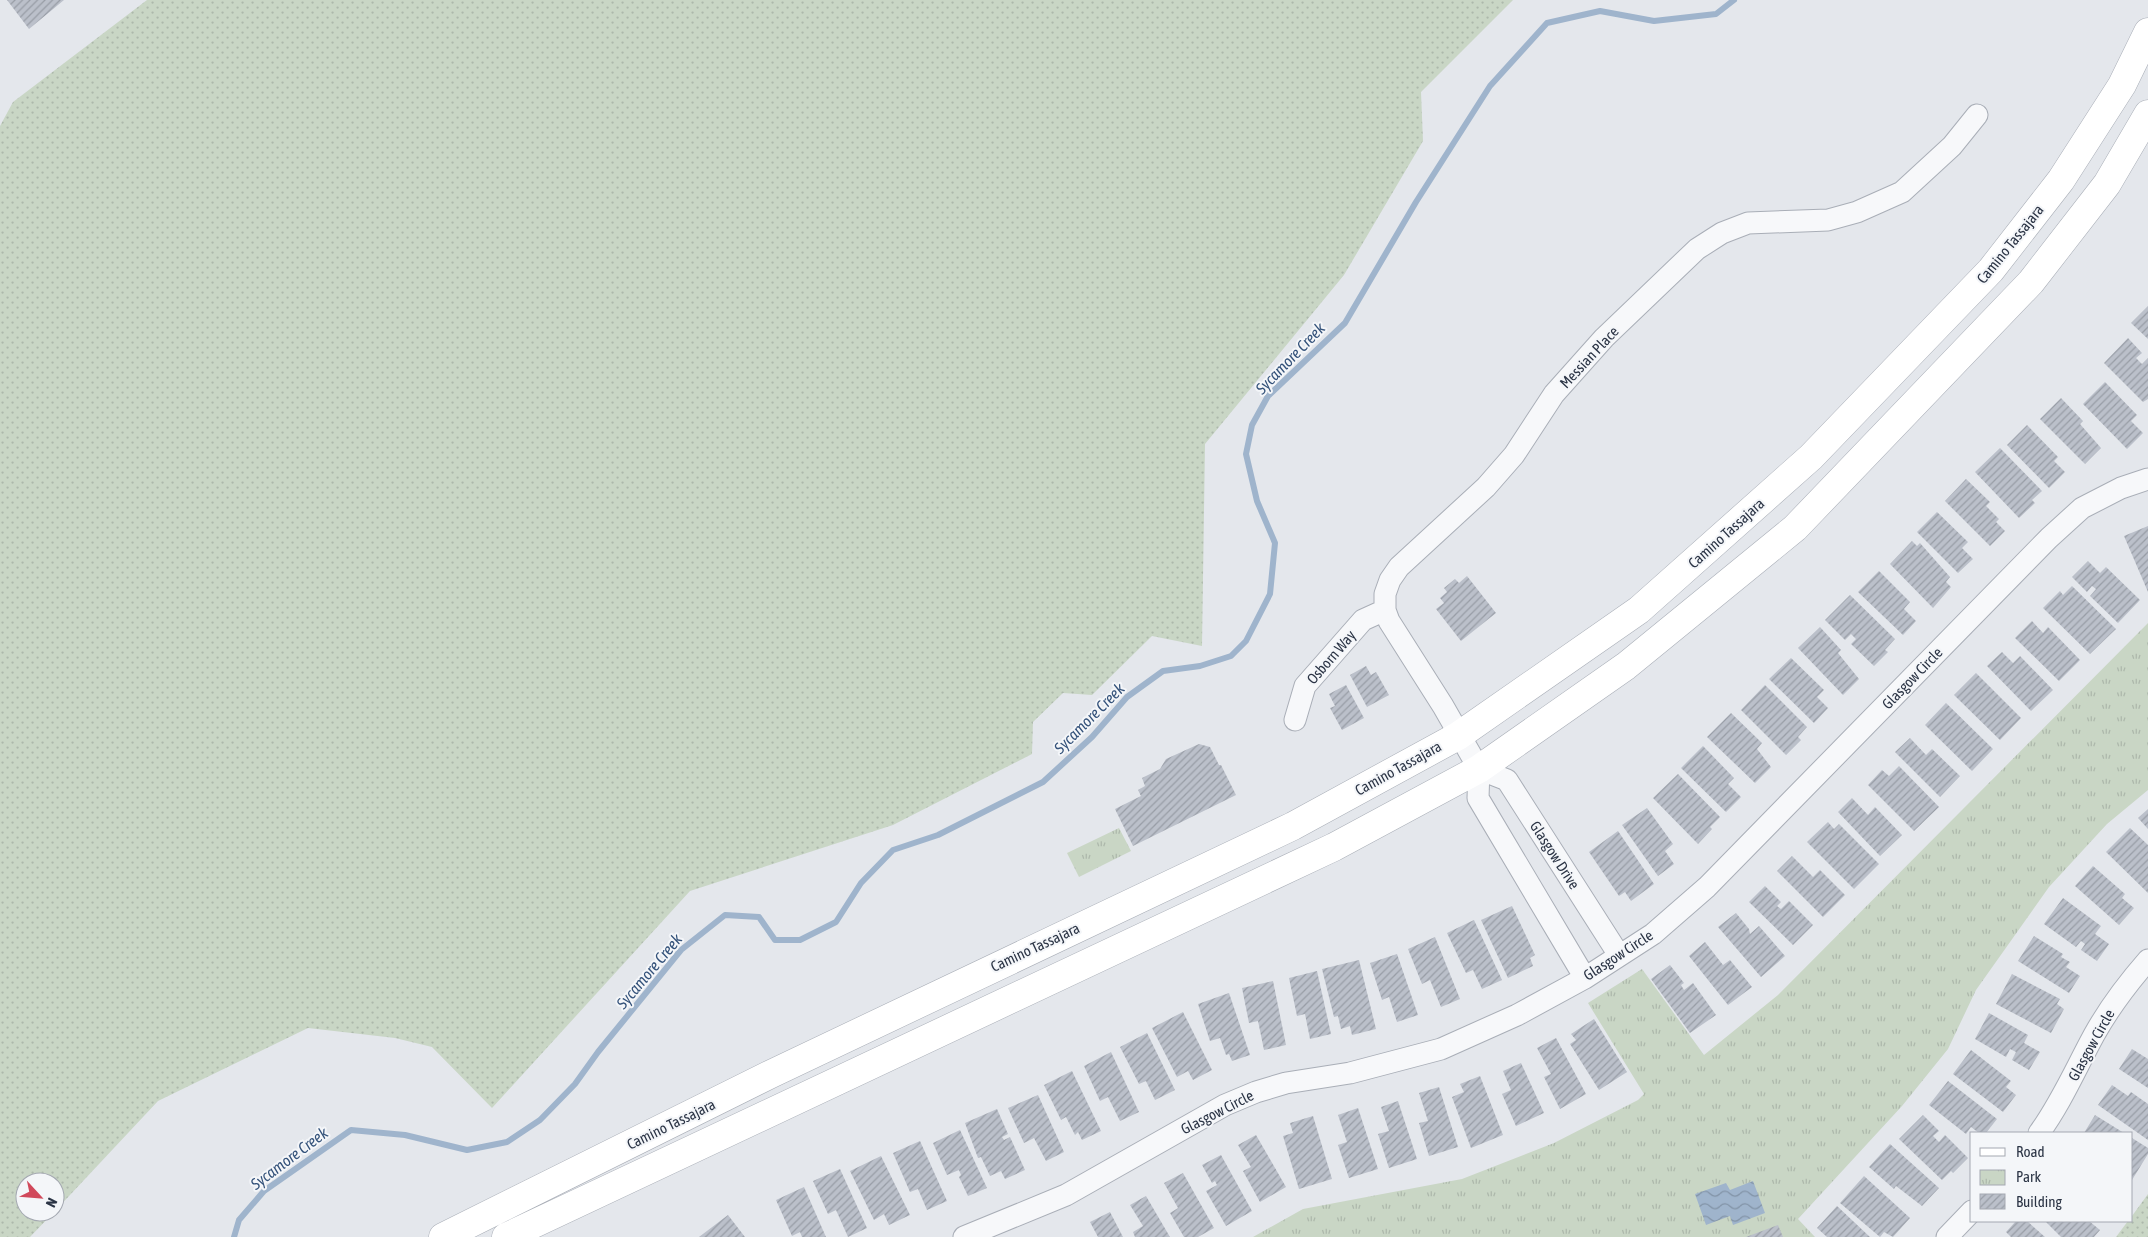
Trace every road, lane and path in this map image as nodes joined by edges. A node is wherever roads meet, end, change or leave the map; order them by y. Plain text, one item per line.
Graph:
1 (2148, 32) edge
2 (2148, 114) edge
3 (1977, 115) dead end
4 (2148, 478) edge
5 (1385, 610) junction
6 (1295, 720) dead end
7 (1458, 736) junction
8 (1479, 769) junction
9 (1620, 955) junction
10 (2148, 960) edge
11 (1585, 978) junction
12 (2041, 1132) edge
13 (1970, 1214) edge
14 (443, 1237) edge
15 (506, 1237) edge
16 (964, 1237) edge
17 (1947, 1237) edge

1 - 7 main road, Camino Tassajara
2 - 8 main road, Camino Tassajara
3 - 5 street, Messian Place
4 - 9 street, Glasgow Circle
5 - 6 street, Osborn Way
5 - 7 street, Messian Place
7 - 8 street
7 - 14 main road, Camino Tassajara
8 - 9 street, Glasgow Drive
8 - 11 street
8 - 15 main road, Camino Tassajara
9 - 11 street, Glasgow Circle
10 - 12 street, Glasgow Circle
11 - 16 street, Glasgow Circle
13 - 17 street

